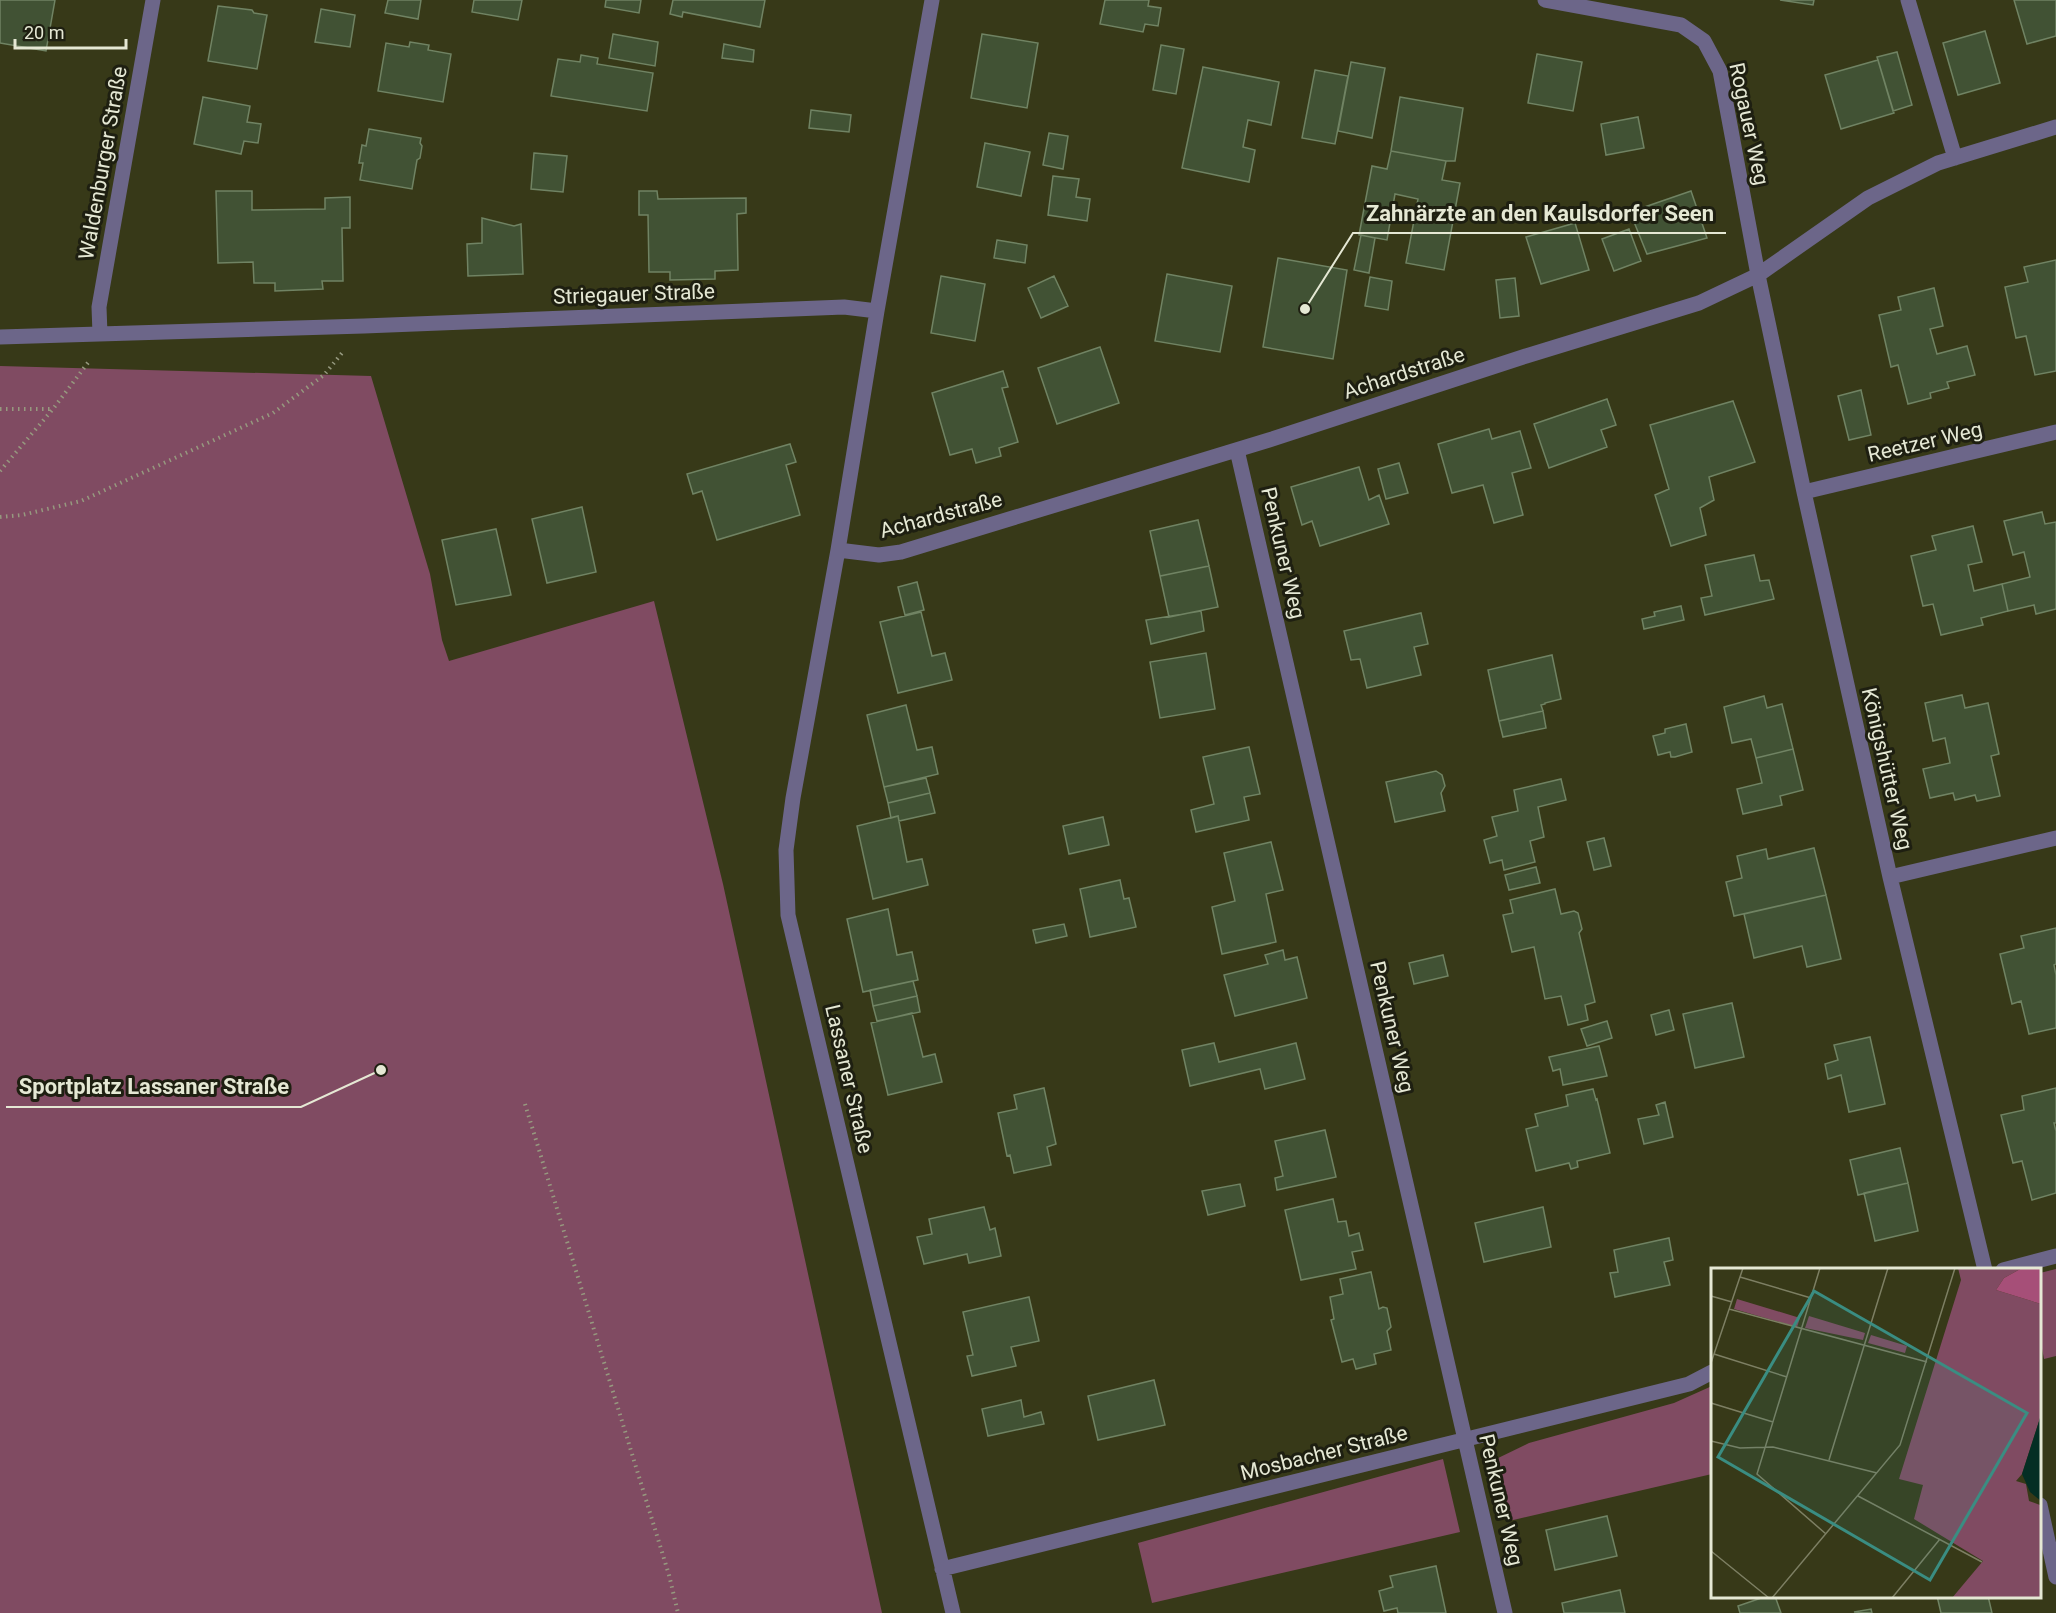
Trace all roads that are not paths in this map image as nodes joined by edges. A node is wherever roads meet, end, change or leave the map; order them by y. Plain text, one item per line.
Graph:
1 (153, 0) edge
2 (932, 0) edge
3 (1545, 0) edge
4 (1908, 0) edge
5 (2056, 128) edge
6 (1955, 158) junction
7 (1758, 275) junction
8 (877, 311) junction
9 (100, 334) junction
10 (0, 337) edge
11 (2056, 432) edge
12 (1237, 450) junction
13 (1804, 492) junction
14 (838, 550) junction
15 (2056, 838) edge
16 (1890, 877) junction
17 (2056, 1256) edge
18 (1986, 1268) edge
19 (2007, 1268) edge
20 (1711, 1373) edge
21 (1466, 1440) junction
22 (2041, 1508) edge
23 (2052, 1543) edge
24 (942, 1569) junction
25 (2056, 1577) edge
26 (952, 1613) edge
27 (1505, 1613) edge

1 - 9 street, Waldenburger Straße
2 - 8 street
3 - 7 street, Rogauer Weg
4 - 6 street
5 - 6 street, Achardstraße
6 - 7 street, Achardstraße
7 - 12 street, Achardstraße
7 - 13 street, Königshütter Weg
8 - 9 street, Striegauer Straße
8 - 14 street
9 - 10 street
11 - 13 street, Reetzer Weg
12 - 14 street, Achardstraße
12 - 21 street, Penkuner Weg
13 - 16 street, Königshütter Weg
14 - 24 street, Lassaner Straße
15 - 16 street
16 - 18 street, Königshütter Weg
17 - 19 street
20 - 21 street, Mosbacher Straße
21 - 24 street, Mosbacher Straße
21 - 27 street, Penkuner Weg
22 - 23 street
23 - 25 street
24 - 26 street, Lassaner Straße

